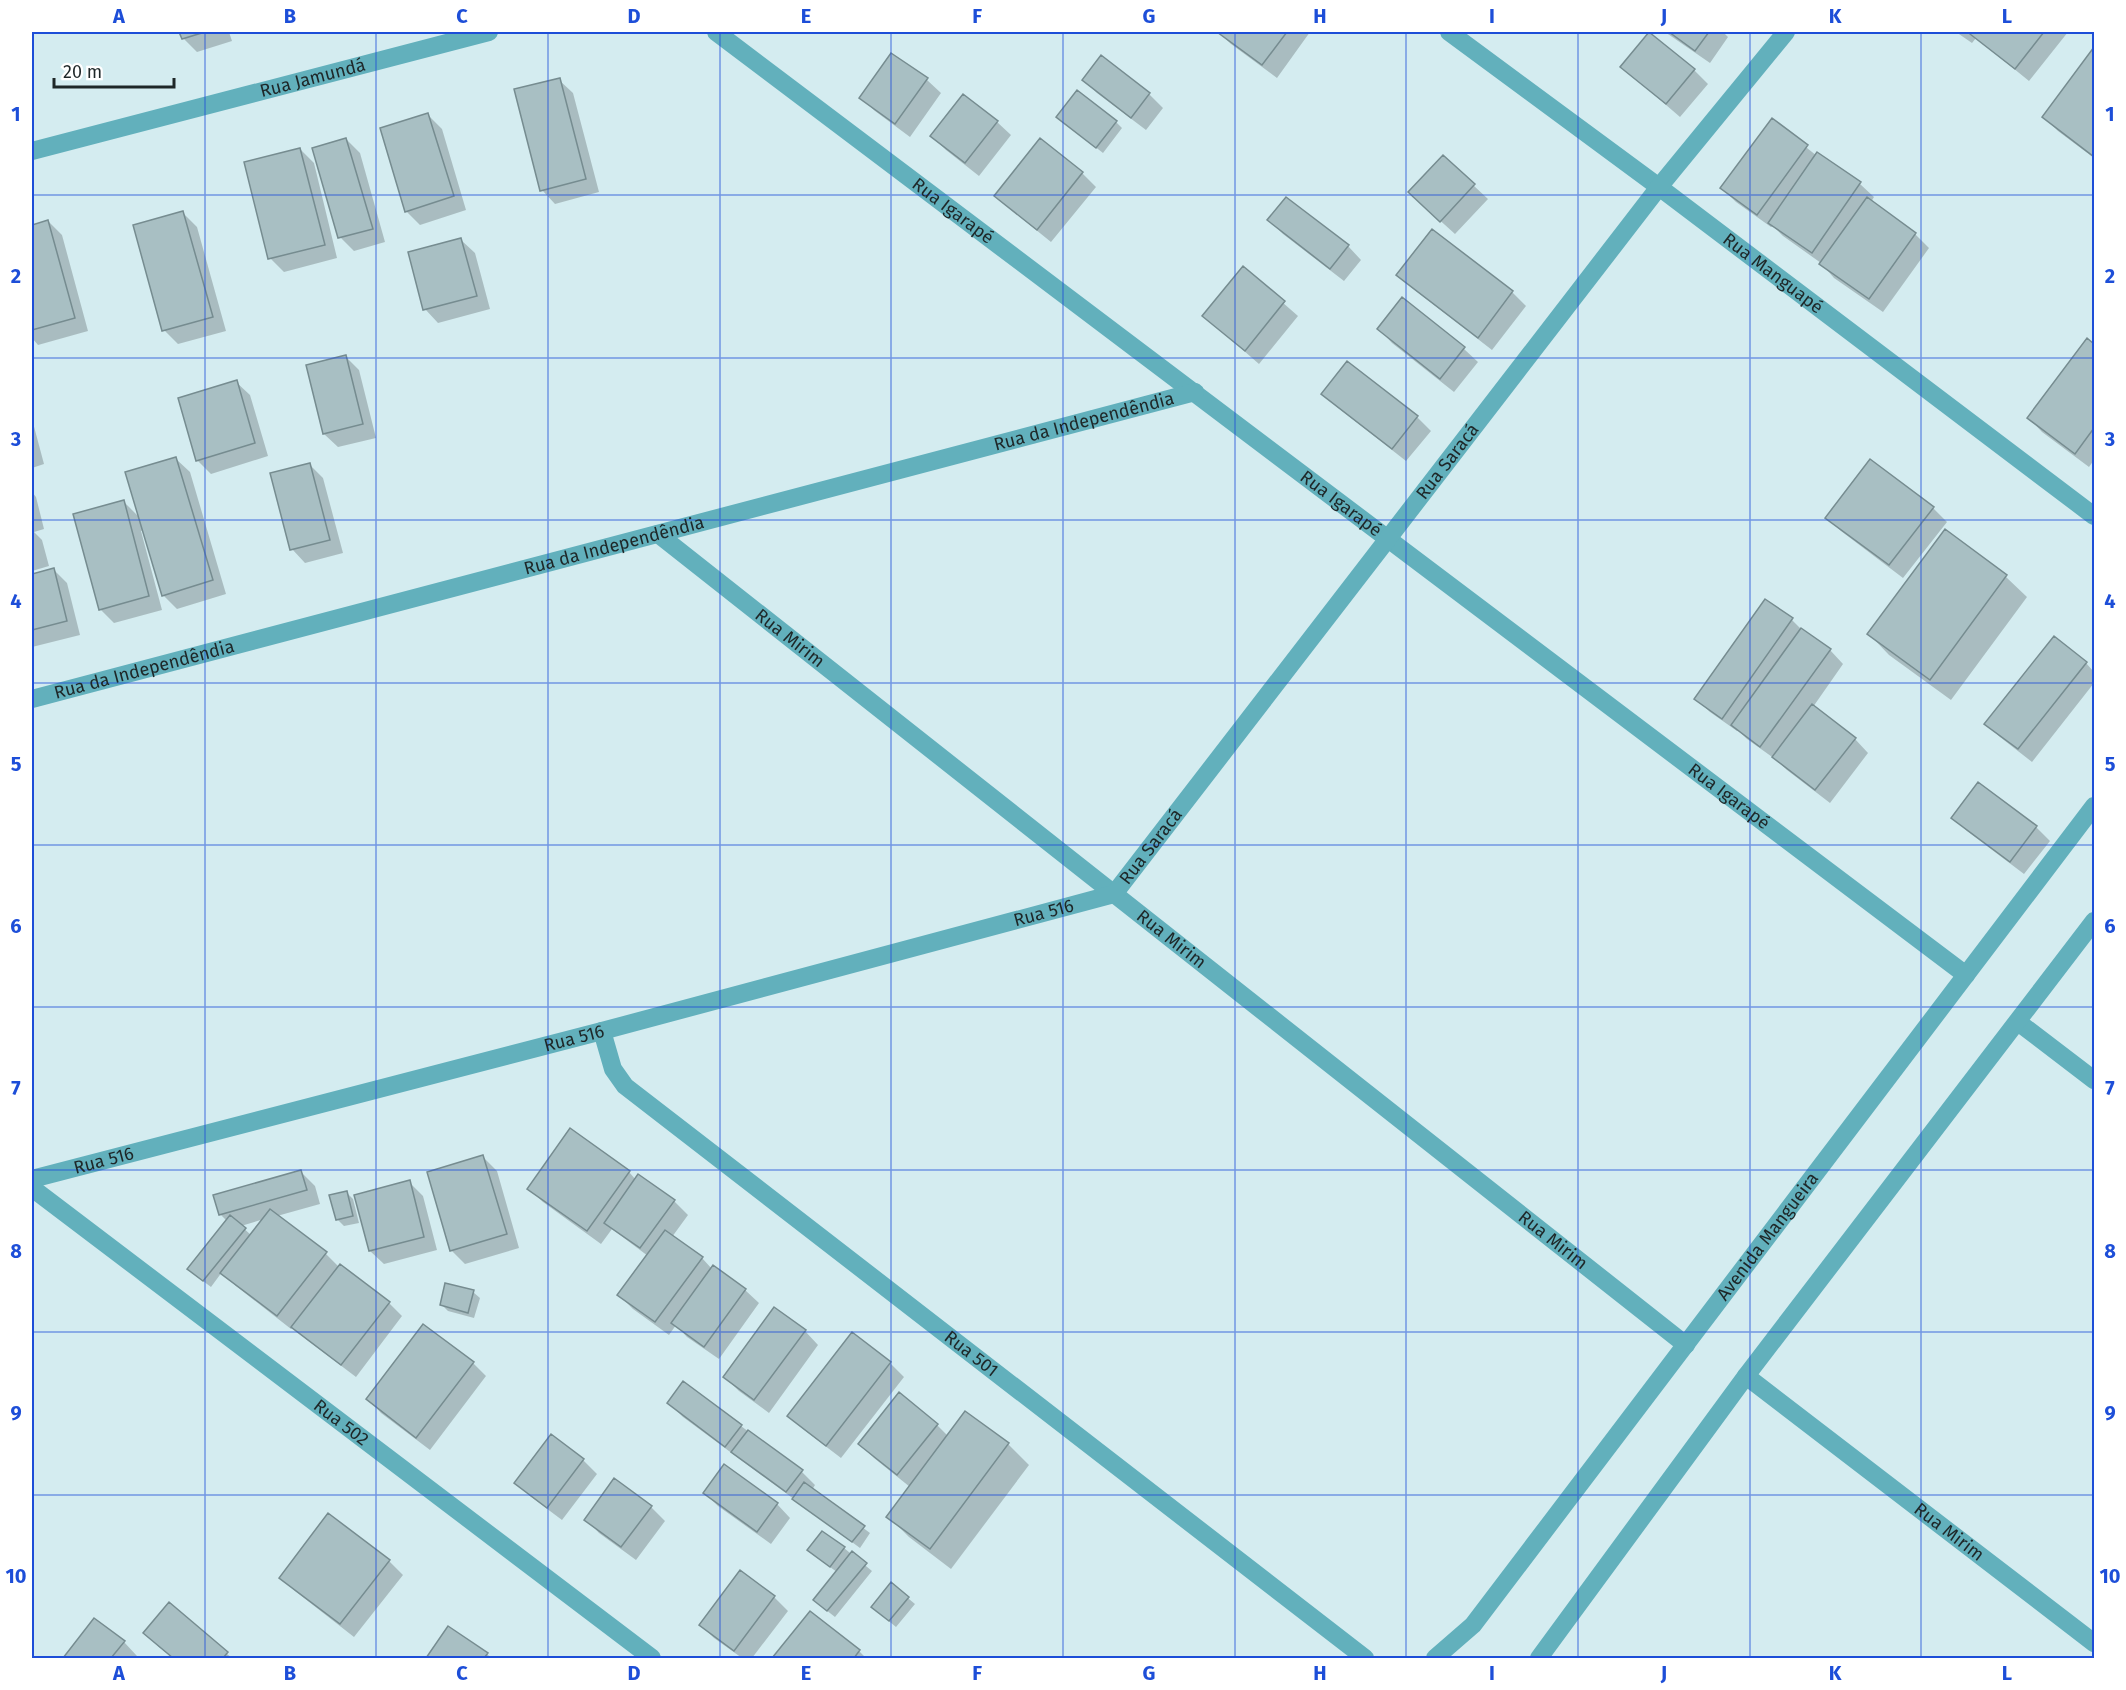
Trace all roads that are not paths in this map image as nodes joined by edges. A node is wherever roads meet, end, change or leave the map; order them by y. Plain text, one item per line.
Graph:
1 (489, 32) edge
2 (716, 32) edge
3 (1449, 32) edge
4 (1786, 32) edge
5 (32, 151) edge
6 (1659, 187) junction
7 (1195, 392) junction
8 (2094, 516) edge
9 (658, 534) junction
10 (1388, 538) junction
11 (32, 699) edge
12 (2094, 806) edge
13 (1114, 894) junction
14 (2094, 921) edge
15 (1966, 975) junction
16 (2018, 1022) junction
17 (602, 1031) junction
18 (2094, 1080) edge
19 (32, 1179) edge
20 (32, 1188) edge
21 (1686, 1345) junction
22 (1746, 1376) junction
23 (2094, 1643) edge
24 (652, 1659) edge
25 (1365, 1659) edge
26 (1435, 1659) edge
27 (1539, 1659) edge

1 - 5 street, Rua Jamundá
2 - 7 street, Rua Igarapé
3 - 6 street, Rua Manguapé
4 - 6 street, Rua Saracá
6 - 8 street, Rua Manguapé
6 - 10 street, Rua Saracá
7 - 9 street, Rua da Independêndia
7 - 10 street, Rua Igarapé
9 - 11 street, Rua da Independêndia
9 - 13 street, Rua Mirim
10 - 13 street, Rua Saracá
10 - 15 street, Rua Igarapé
12 - 15 street, Avenida Mangueira
13 - 17 street, Rua 516
13 - 21 street, Rua Mirim
14 - 16 street
15 - 21 street, Avenida Mangueira
16 - 18 street
16 - 22 street
17 - 19 street, Rua 516
17 - 25 street, Rua 501
20 - 24 street, Rua 502
21 - 26 street, Avenida Mangueira
22 - 23 street, Rua Mirim
22 - 27 street

